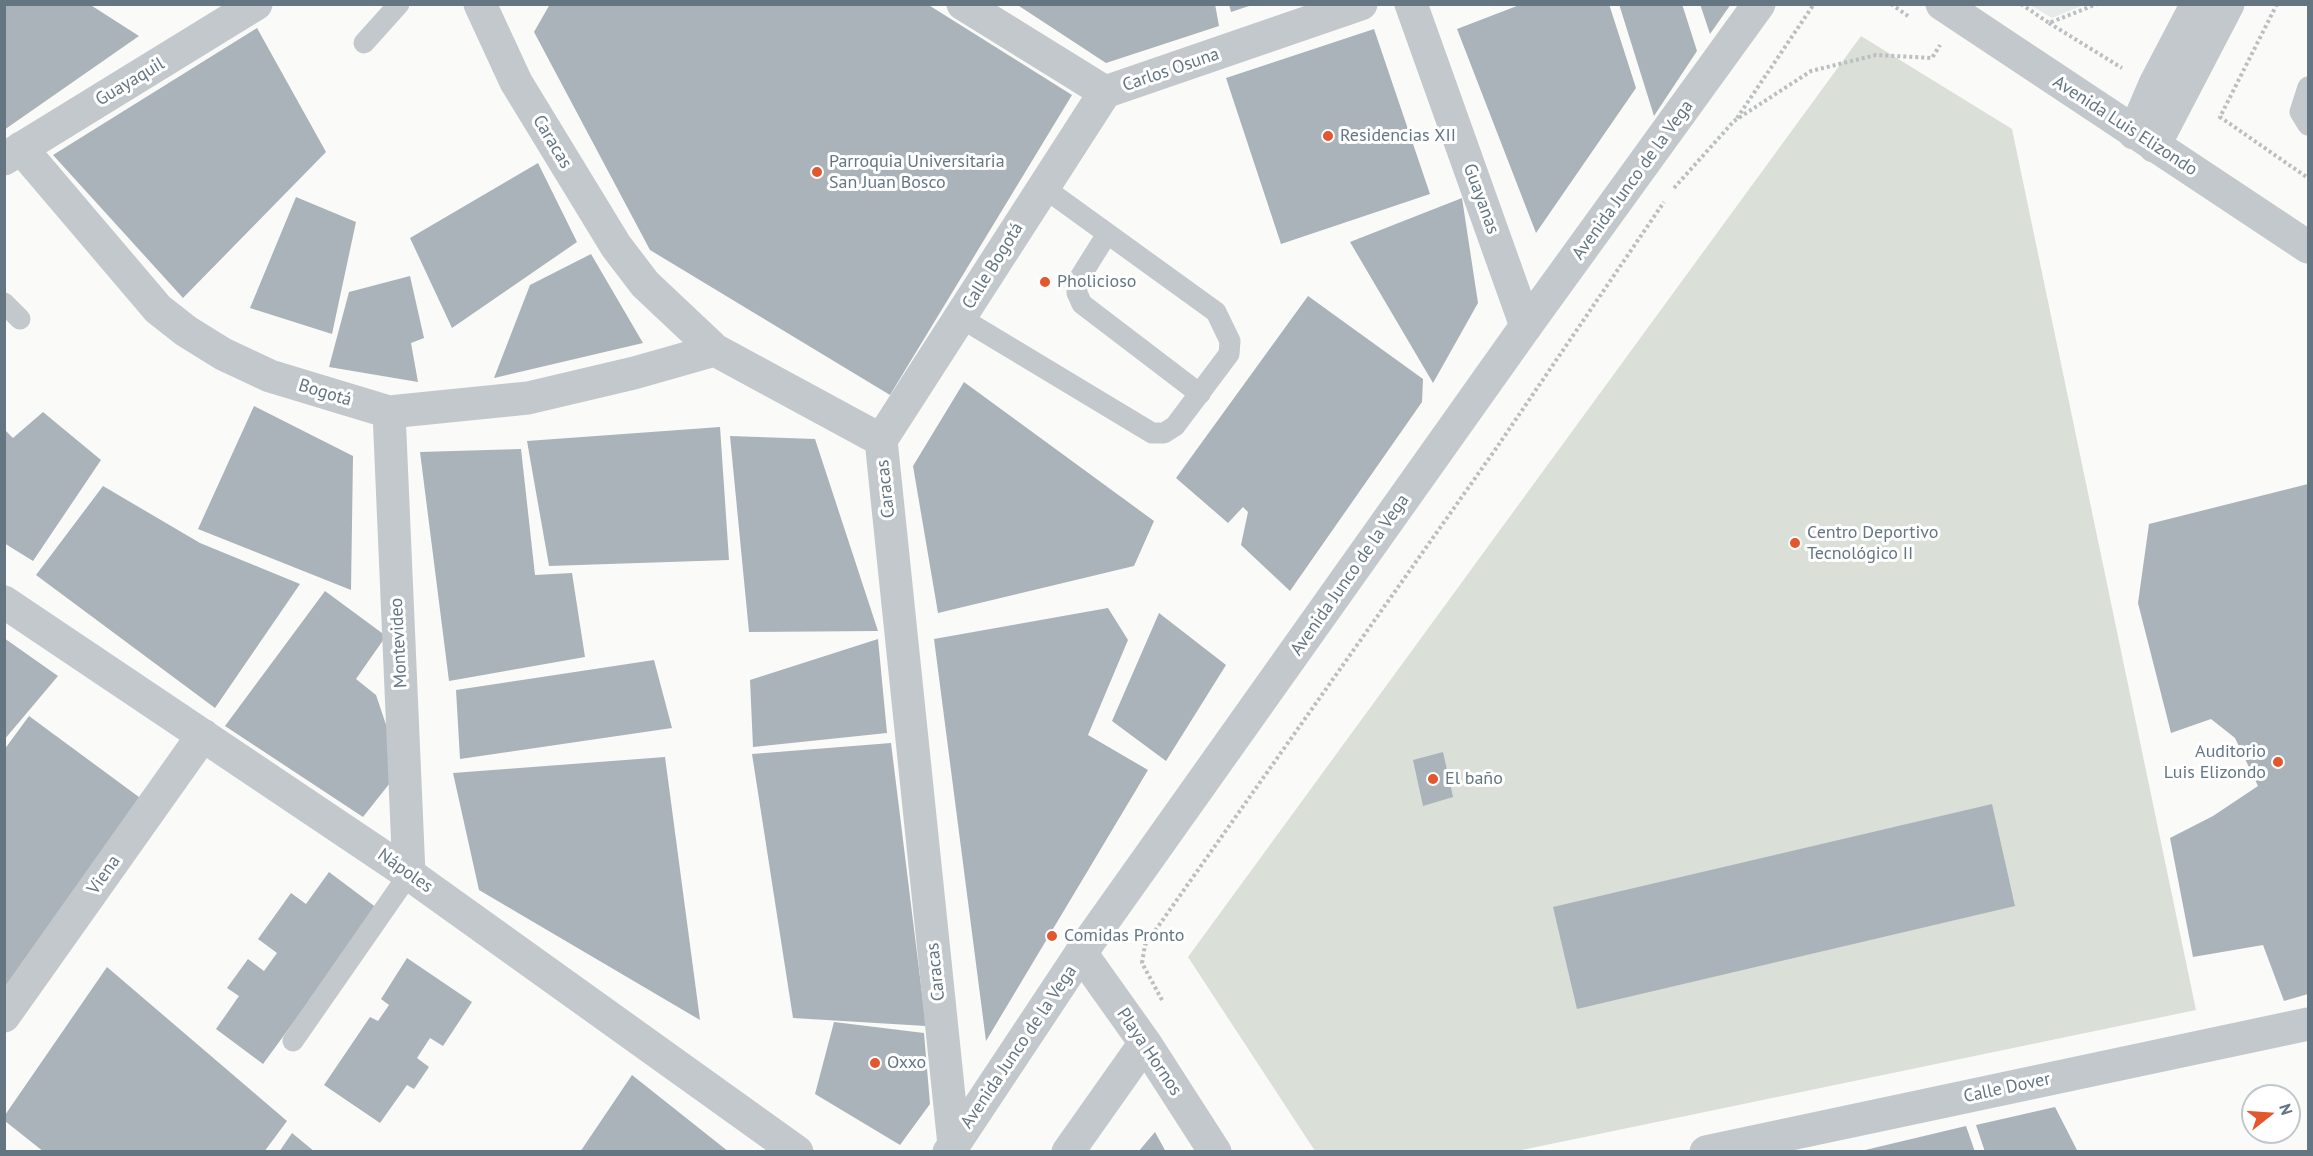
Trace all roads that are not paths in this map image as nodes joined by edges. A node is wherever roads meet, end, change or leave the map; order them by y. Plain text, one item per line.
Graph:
1 (255, 4) edge
2 (399, 4) edge
3 (480, 4) edge
4 (963, 4) edge
5 (1361, 4) edge
6 (1411, 4) edge
7 (1759, 4) edge
8 (1942, 4) edge
9 (2197, 4) edge
10 (2228, 4) edge
11 (364, 43) dead end
12 (2308, 87) edge
13 (1105, 92) junction
14 (2308, 125) edge
15 (2144, 140) junction
16 (13, 154) edge
17 (1043, 187) junction
18 (1107, 234) junction
19 (2308, 247) edge
20 (4, 303) edge
21 (961, 318) junction
22 (20, 319) dead end
23 (1526, 326) junction
24 (715, 350) junction
25 (1200, 394) junction
26 (389, 412) junction
27 (881, 440) junction
28 (4, 602) edge
29 (203, 735) junction
30 (409, 874) junction
31 (1082, 953) junction
32 (4, 1016) edge
33 (2308, 1024) edge
34 (293, 1041) dead end
35 (1145, 1043) junction
36 (1786, 1144) edge
37 (952, 1148) edge
38 (797, 1152) edge
39 (1068, 1152) edge
40 (1215, 1152) edge
41 (1706, 1152) edge

1 - 16 street, Guayaquil
2 - 11 lane
3 - 24 street, Caracas
4 - 13 street, Carlos Osuna
5 - 13 street, Carlos Osuna
6 - 23 street, Guayanas
7 - 23 street, Avenida Junco de la Vega
8 - 15 street, Avenida Luis Elizondo
9 - 15 street
10 - 15 street
12 - 14 lane
13 - 17 street, Calle Bogotá
15 - 19 street, Avenida Luis Elizondo
16 - 26 street, Bogotá
17 - 18 lane
17 - 21 street, Calle Bogotá
18 - 25 lane
18 - 25 lane
20 - 22 lane
21 - 25 lane
21 - 27 street, Calle Bogotá
23 - 31 street, Avenida Junco de la Vega
24 - 26 street, Bogotá
24 - 27 street, Caracas
26 - 30 street, Montevideo
27 - 37 street, Caracas
28 - 29 street, Nápoles
29 - 30 street, Nápoles
29 - 32 street, Viena
30 - 34 lane
30 - 38 street, Nápoles
31 - 35 street, Playa Hornos
31 - 37 street, Avenida Junco de la Vega
33 - 36 street, Calle Dover
35 - 39 street
35 - 40 street, Playa Hornos
36 - 41 street, Calle Dover

